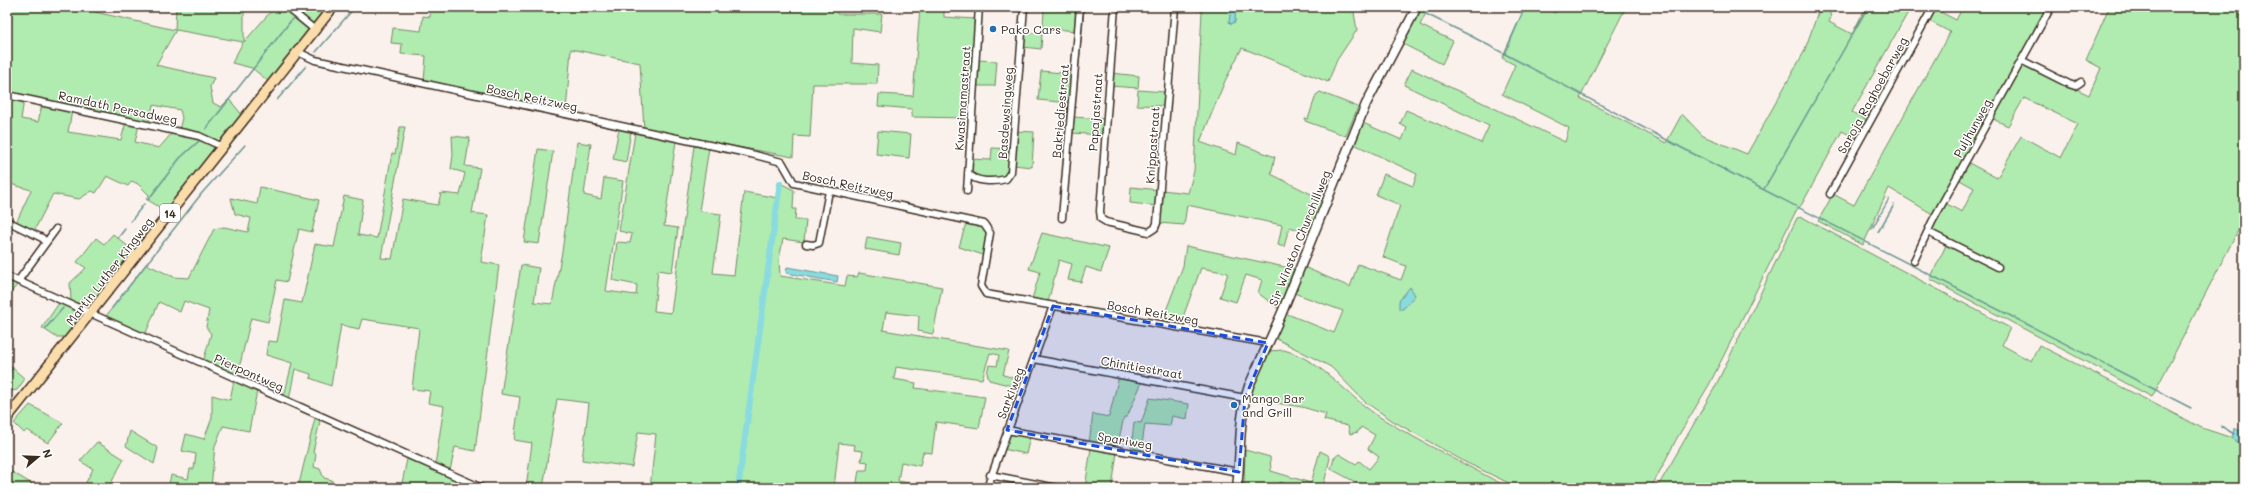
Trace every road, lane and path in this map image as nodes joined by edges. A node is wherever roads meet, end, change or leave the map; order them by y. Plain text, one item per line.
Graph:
1 (333, 7) edge
2 (980, 7) edge
3 (1024, 7) edge
4 (1080, 7) edge
5 (1114, 7) edge
6 (1175, 7) edge
7 (1417, 7) edge
8 (1933, 7) edge
9 (2051, 7) edge
10 (288, 8) edge
11 (315, 30) junction
12 (298, 52) junction
13 (2023, 61) junction
14 (2081, 82) dead end
15 (7, 95) edge
16 (223, 147) junction
17 (968, 173) junction
18 (829, 191) junction
19 (967, 191) dead end
20 (1830, 194) dead end
21 (1062, 218) dead end
22 (1101, 219) joint
23 (7, 222) edge
24 (56, 229) dead end
25 (1928, 232) junction
26 (46, 242) junction
27 (806, 244) dead end
28 (1914, 261) dead end
29 (1998, 267) dead end
30 (7, 276) edge
31 (18, 281) junction
32 (1053, 306) junction
33 (91, 313) junction
34 (1268, 343) junction
35 (1034, 359) junction
36 (1245, 398) junction
37 (7, 418) edge
38 (1007, 430) junction
39 (1239, 472) junction
40 (990, 475) junction
41 (482, 488) edge
42 (987, 488) edge
43 (1056, 488) edge
44 (1238, 488) edge

1 - 11 main road, Martin Luther Kingweg / 14
2 - 17 street, Kwasimamastraat
3 - 17 street, Basdewsingweg
4 - 21 street, Bakriediestraat
5 - 22 street, Papajastraat
6 - 22 street, Knippastraat
7 - 34 street, Sir Winston Churchillweg
8 - 20 street, Saroja Raghoebarweg
9 - 13 street, Puljhunweg
10 - 11 street
11 - 12 main road, Martin Luther Kingweg / 14
12 - 16 main road, Martin Luther Kingweg / 14
12 - 18 street, Bosch Reitzweg
13 - 14 street
13 - 25 street, Puljhunweg
15 - 16 street, Ramdath Persadweg
16 - 33 main road, Martin Luther Kingweg / 14
17 - 19 street, Kwasimamastraat
18 - 27 street
18 - 32 street, Bosch Reitzweg
23 - 26 street
24 - 26 street
25 - 28 street, Puljhunweg
25 - 29 street
26 - 31 street
30 - 31 street, Pierpontweg
31 - 33 street, Pierpontweg
32 - 34 street, Bosch Reitzweg
32 - 35 street, Sarkiweg
33 - 37 main road, Martin Luther Kingweg / 14
33 - 41 street, Pierpontweg
34 - 36 street, Sir Winston Churchillweg
35 - 36 street, Chinitiestraat
35 - 38 street, Sarkiweg
36 - 39 street, Sir Winston Churchillweg
38 - 39 street, Spariweg
38 - 40 street, Sarkiweg
39 - 44 street, Sir Winston Churchillweg
40 - 42 street, Sarkiweg
40 - 43 street

